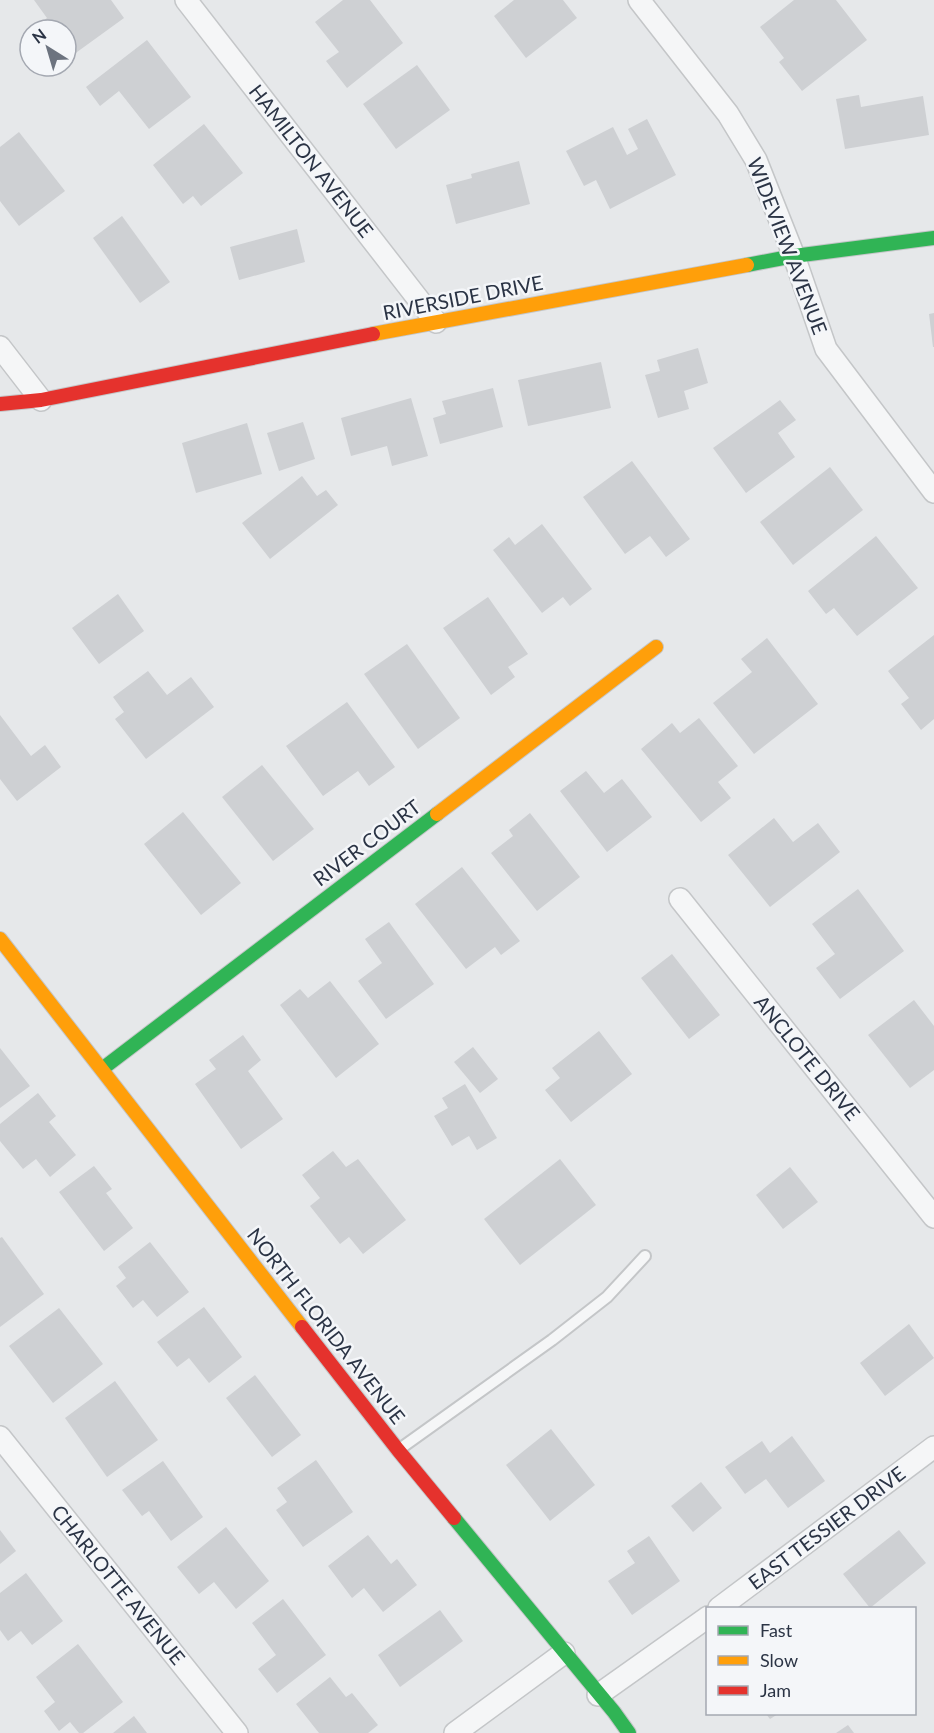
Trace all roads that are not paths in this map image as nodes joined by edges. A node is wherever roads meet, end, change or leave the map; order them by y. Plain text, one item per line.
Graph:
1 (186, 0) edge
2 (639, 0) edge
3 (934, 238) edge
4 (794, 256) junction
5 (436, 322) junction
6 (0, 347) edge
7 (41, 400) junction
8 (0, 404) edge
9 (934, 492) edge
10 (656, 647) dead end
11 (680, 899) dead end
12 (0, 939) edge
13 (102, 1069) junction
14 (934, 1217) edge
15 (645, 1257) dead end
16 (0, 1437) edge
17 (934, 1447) edge
18 (398, 1450) junction
19 (720, 1607) edge
20 (706, 1618) edge
21 (564, 1653) junction
22 (598, 1695) junction
23 (237, 1733) edge
24 (455, 1733) edge
25 (629, 1733) edge

1 - 5 street, HAMILTON AVENUE
2 - 4 street, WIDEVIEW AVENUE
3 - 4 street, RIVERSIDE DRIVE
4 - 5 street, RIVERSIDE DRIVE
4 - 9 street, WIDEVIEW AVENUE
5 - 7 street, RIVERSIDE DRIVE
6 - 7 street
7 - 8 street, RIVERSIDE DRIVE
10 - 13 street, RIVER COURT
11 - 14 street, ANCLOTE DRIVE
12 - 13 street, NORTH FLORIDA AVENUE
13 - 18 street, NORTH FLORIDA AVENUE
15 - 18 lane
16 - 23 street, CHARLOTTE AVENUE
17 - 19 street, EAST TESSIER DRIVE
18 - 21 street, NORTH FLORIDA AVENUE
20 - 22 street
21 - 22 street, NORTH FLORIDA AVENUE
21 - 24 street
22 - 25 street, NORTH FLORIDA AVENUE

